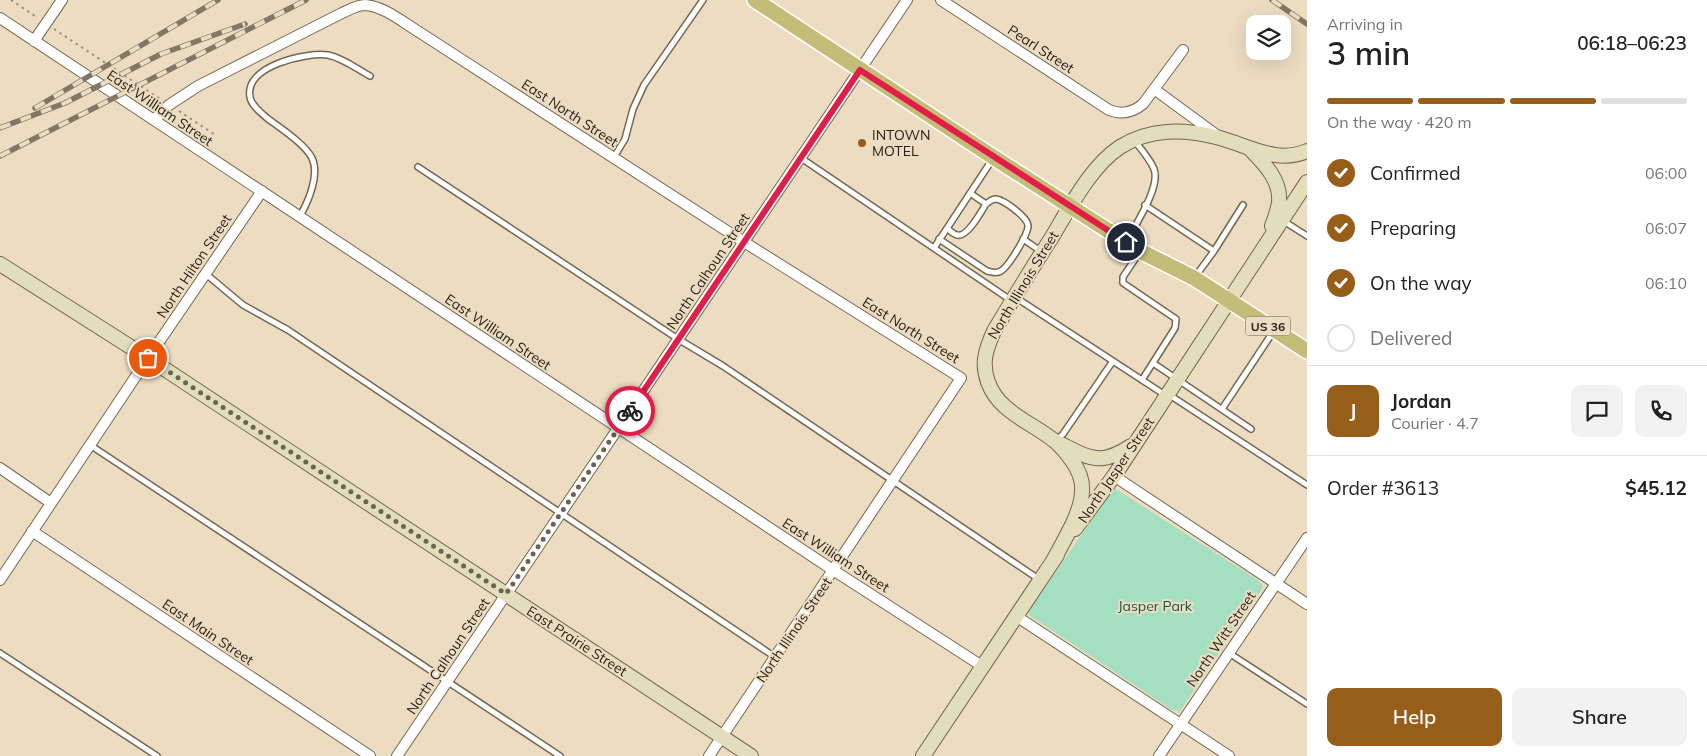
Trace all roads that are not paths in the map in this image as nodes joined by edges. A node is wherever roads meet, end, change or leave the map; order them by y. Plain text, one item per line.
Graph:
1 (62, 0) edge
2 (703, 0) edge
3 (755, 0) edge
4 (907, 0) edge
5 (941, 0) edge
6 (0, 18) edge
7 (34, 41) junction
8 (1183, 50) dead end
9 (860, 70) junction
10 (370, 76) dead end
11 (1154, 89) junction
12 (154, 120) junction
13 (1220, 138) junction
14 (1134, 140) junction
15 (1248, 147) junction
16 (1307, 151) edge
17 (994, 157) junction
18 (614, 158) junction
19 (801, 158) junction
20 (418, 167) dead end
21 (1307, 182) edge
22 (262, 192) junction
23 (970, 193) junction
24 (986, 204) junction
25 (1145, 205) junction
26 (1243, 205) dead end
27 (1071, 206) junction
28 (300, 217) junction
29 (1281, 220) junction
30 (947, 228) junction
31 (1307, 236) edge
32 (939, 239) junction
33 (1023, 239) junction
34 (744, 242) junction
35 (1126, 242) junction
36 (934, 248) junction
37 (1140, 251) junction
38 (1214, 251) junction
39 (1042, 252) junction
40 (1259, 254) junction
41 (0, 264) edge
42 (205, 274) junction
43 (1194, 278) junction
44 (1013, 299) junction
45 (1229, 301) junction
46 (1275, 330) junction
47 (678, 340) junction
48 (1307, 351) edge
49 (148, 358) junction
50 (1113, 361) junction
51 (1152, 363) junction
52 (961, 378) joint
53 (1178, 379) junction
54 (1142, 380) junction
55 (1167, 395) junction
56 (1222, 409) junction
57 (618, 428) junction
58 (1251, 429) dead end
59 (1056, 442) junction
60 (1135, 443) junction
61 (90, 445) junction
62 (0, 468) edge
63 (1114, 476) junction
64 (893, 480) junction
65 (1307, 485) edge
66 (51, 503) junction
67 (561, 513) junction
68 (32, 532) junction
69 (1307, 538) edge
70 (1053, 561) junction
71 (833, 570) junction
72 (0, 580) edge
73 (1040, 580) junction
74 (1275, 584) junction
75 (506, 594) junction
76 (1307, 604) edge
77 (1016, 616) junction
78 (0, 653) edge
79 (1229, 653) junction
80 (775, 657) junction
81 (982, 666) junction
82 (448, 681) junction
83 (1307, 704) edge
84 (1180, 724) junction
85 (722, 736) junction
86 (925, 755) edge
87 (157, 756) edge
88 (370, 756) edge
89 (397, 756) edge
90 (560, 756) edge
91 (709, 756) edge
92 (751, 756) edge
93 (1159, 756) edge
94 (1229, 756) edge

1 - 7 street
2 - 18 lane
3 - 9 main road, US 36
4 - 9 street, North Calhoun Street
5 - 11 street, Pearl Street
6 - 7 street, East William Street
7 - 12 street, East William Street
8 - 11 street
9 - 17 main road, US 36
9 - 19 street, North Calhoun Street
10 - 28 lane
11 - 13 street
12 - 18 street, East North Street
12 - 22 street, East William Street
13 - 14 street, North Illinois Street
13 - 15 street, North Illinois Street
14 - 25 lane
14 - 27 street, North Illinois Street
15 - 16 street
15 - 40 street
17 - 23 lane
17 - 27 main road, US 36
18 - 34 street, East North Street
19 - 34 street, North Calhoun Street
19 - 36 lane
20 - 47 lane
21 - 29 street, North Jasper Street
22 - 28 street, East William Street
22 - 42 street, North Hilton Street
23 - 24 lane
23 - 30 lane
24 - 30 lane
24 - 33 lane
25 - 35 lane
25 - 38 lane
26 - 38 lane
27 - 35 main road, US 36
27 - 39 street, North Illinois Street
28 - 57 street, East William Street
29 - 31 lane
29 - 40 street, North Jasper Street
30 - 32 lane
32 - 33 lane
32 - 36 lane
33 - 39 lane
34 - 47 street, North Calhoun Street
34 - 52 street, East North Street
35 - 37 main road, US 36
36 - 44 lane
37 - 43 main road, US 36
37 - 51 lane
38 - 43 lane
39 - 44 street, North Illinois Street
40 - 45 street, North Jasper Street
41 - 49 street, East Prairie Street
42 - 49 street, North Hilton Street
42 - 67 lane
43 - 45 main road, US 36
44 - 50 lane
44 - 59 street, North Illinois Street
45 - 46 main road, US 36
45 - 53 street, North Jasper Street
46 - 48 main road, US 36
46 - 56 lane
47 - 57 street, North Calhoun Street
47 - 64 lane
49 - 61 street, North Hilton Street
49 - 75 street, East Prairie Street
50 - 54 lane
50 - 59 lane
51 - 53 lane
51 - 54 lane
52 - 64 street, North Illinois Street
53 - 55 street, North Jasper Street
53 - 56 lane
54 - 55 lane
55 - 60 street, North Jasper Street
55 - 65 lane
56 - 58 lane
57 - 67 street, North Calhoun Street
57 - 71 street, East William Street
59 - 60 street
59 - 70 street, North Illinois Street
60 - 63 street, North Jasper Street
61 - 66 street, North Hilton Street
61 - 82 lane
62 - 66 street
63 - 70 street, North Jasper Street
63 - 74 street
64 - 71 street, North Illinois Street
64 - 73 lane
66 - 68 street, North Hilton Street
67 - 75 street, North Calhoun Street
67 - 80 lane
68 - 72 street, North Hilton Street
68 - 88 street, East Main Street
69 - 74 street, North Witt Street
70 - 73 street, North Jasper Street
71 - 80 street, North Illinois Street
71 - 81 street, East William Street
73 - 77 street, North Jasper Street
74 - 76 street
74 - 79 street, North Witt Street
75 - 82 street, North Calhoun Street
75 - 85 street, East Prairie Street
77 - 81 street, North Jasper Street
77 - 84 street
78 - 87 lane
79 - 83 lane
79 - 84 street, North Witt Street
80 - 85 street, North Illinois Street
81 - 86 street, North Jasper Street
82 - 89 street, North Calhoun Street
82 - 90 lane
84 - 93 street, North Witt Street
84 - 94 street
85 - 91 street, North Illinois Street
85 - 92 street, East Prairie Street

